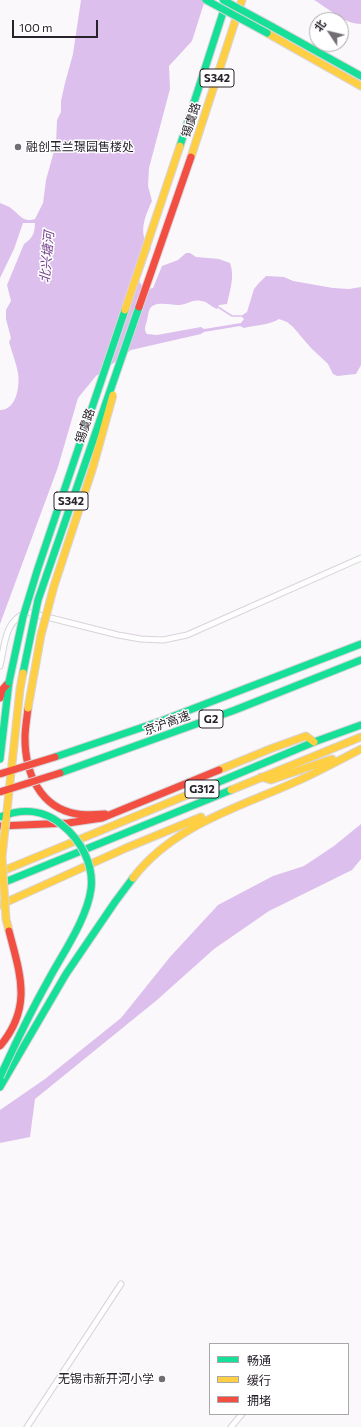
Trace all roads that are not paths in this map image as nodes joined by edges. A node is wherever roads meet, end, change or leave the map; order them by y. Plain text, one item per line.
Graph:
1 (206, 0) edge
2 (223, 0) edge
3 (227, 0) edge
4 (242, 0) edge
5 (269, 30) junction
6 (361, 76) edge
7 (361, 86) edge
8 (129, 334) junction
9 (361, 558) edge
10 (361, 644) edge
11 (361, 660) edge
12 (0, 666) edge
13 (9, 682) junction
14 (0, 698) edge
15 (361, 725) edge
16 (361, 737) edge
17 (314, 742) junction
18 (361, 748) edge
19 (0, 758) edge
20 (0, 774) edge
21 (261, 777) junction
22 (0, 792) edge
23 (261, 796) junction
24 (116, 813) junction
25 (0, 817) edge
26 (0, 826) edge
27 (2, 857) junction
28 (0, 871) edge
29 (0, 884) edge
30 (0, 905) edge
31 (0, 1046) edge
32 (0, 1077) edge
33 (0, 1087) edge
34 (121, 1284) dead end
35 (241, 1415) edge
36 (27, 1427) edge
37 (231, 1427) edge

1 - 5 main road, bridge
2 - 5 main road, bridge
3 - 13 main road, 锡虞路 / S342, bridge
4 - 8 main road, 锡虞路 / S342, bridge
5 - 6 main road
5 - 7 main road
8 - 24 main road, bridge
8 - 27 main road, 锡虞路 / S342, bridge
9 - 12 street
10 - 20 main road, 京沪高速 / G2, bridge
11 - 22 main road, 京沪高速 / G2, bridge
13 - 14 main road
13 - 19 main road, 锡虞路
15 - 17 main road, G312
16 - 21 main road, G312
17 - 24 main road
17 - 28 main road, G312
18 - 21 main road
18 - 23 main road
21 - 29 main road, G312
23 - 30 main road
23 - 33 main road
24 - 26 main road
25 - 32 main road, bridge
27 - 28 main road, 锡虞路, bridge
27 - 31 main road, bridge
34 - 36 street
35 - 37 street

